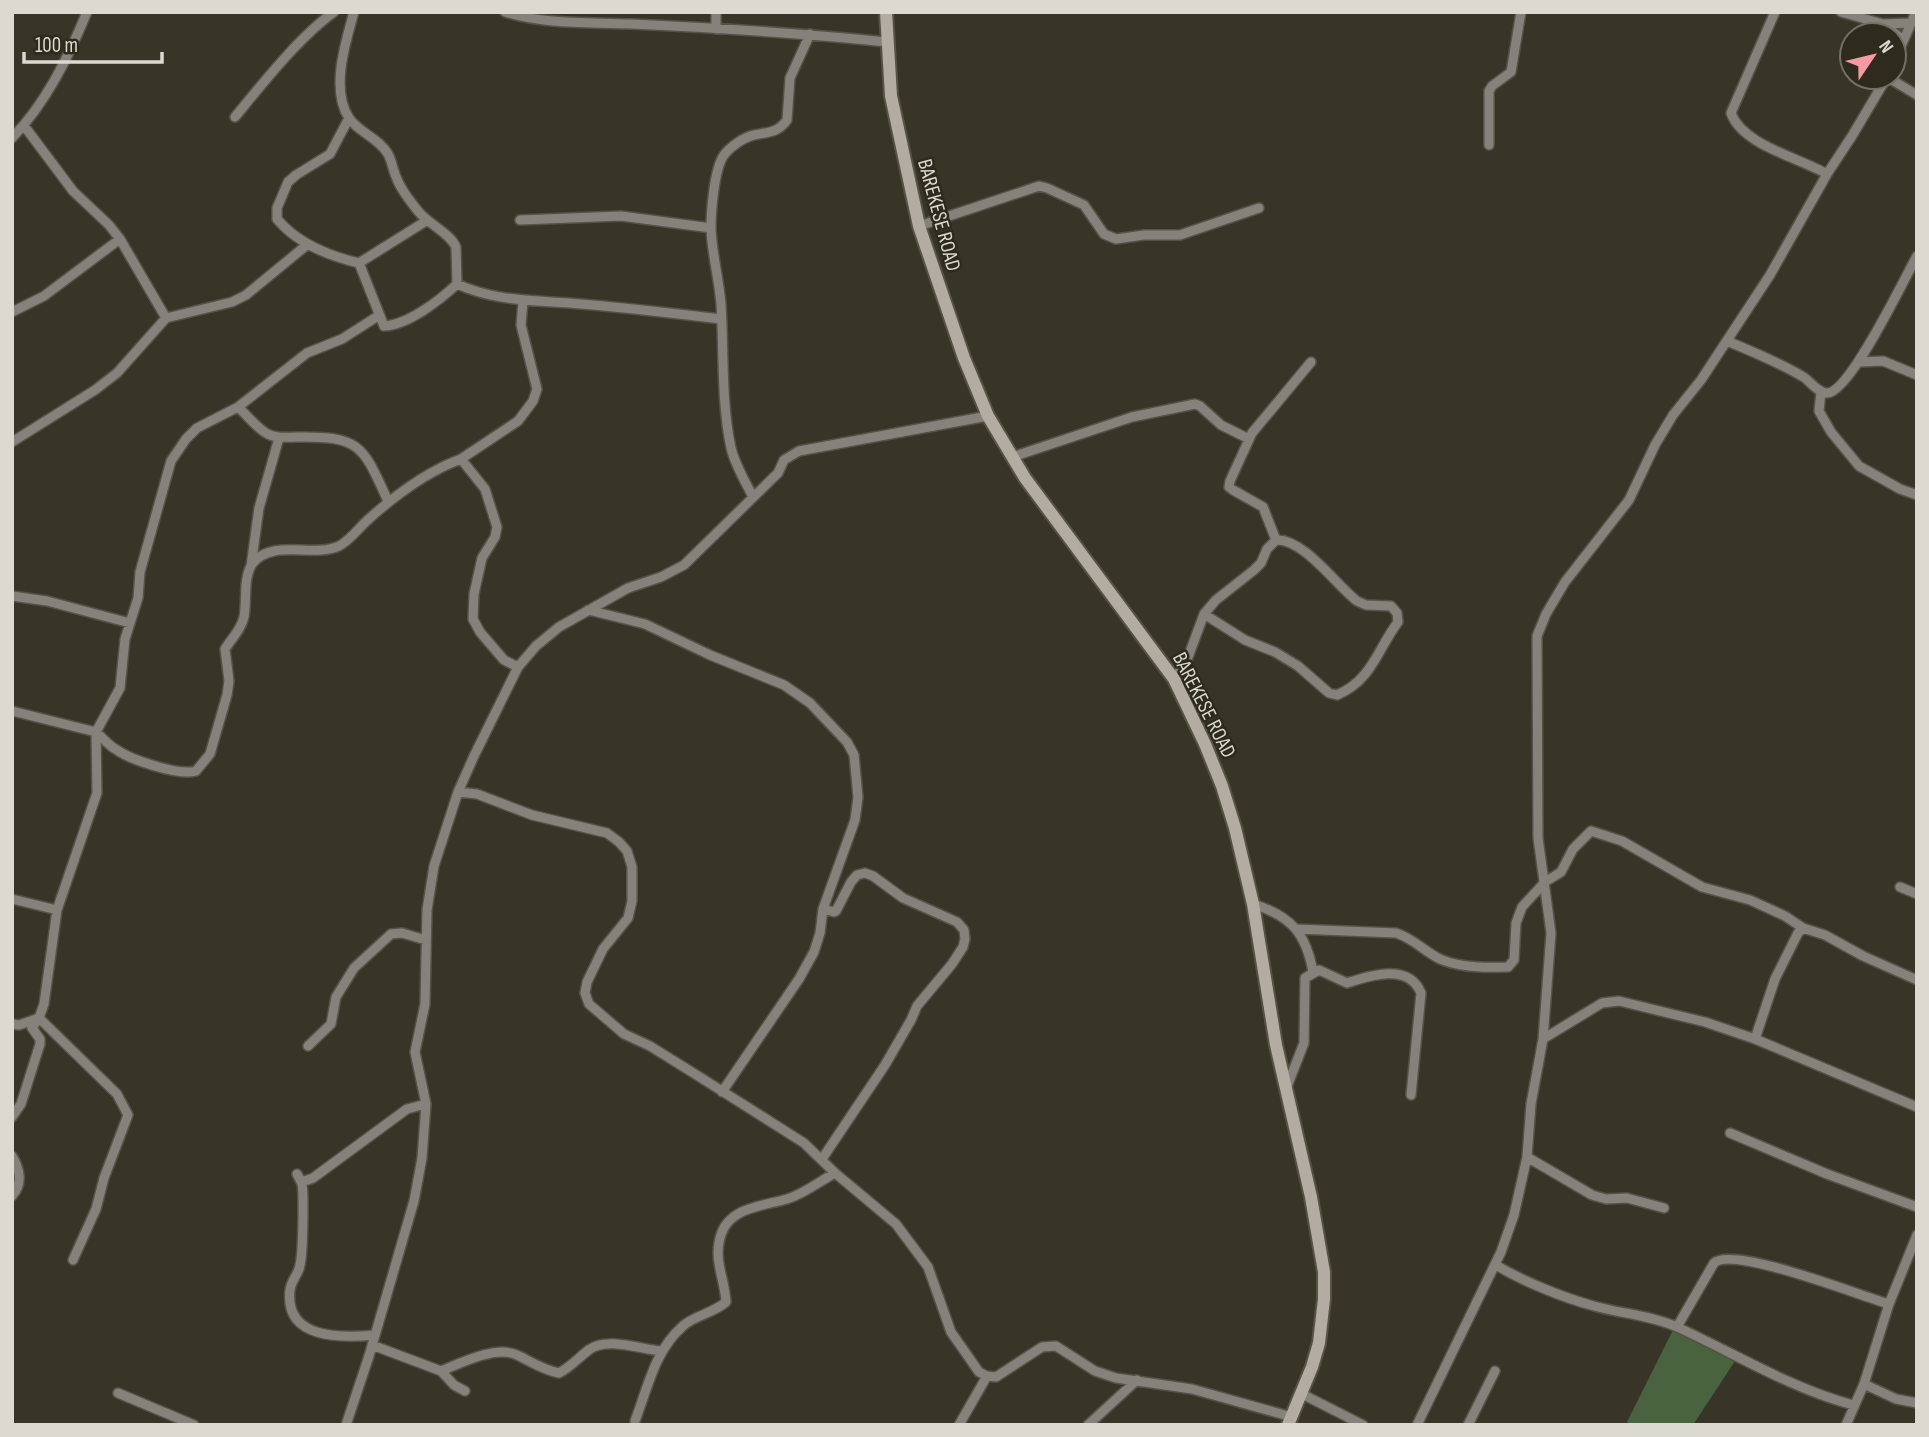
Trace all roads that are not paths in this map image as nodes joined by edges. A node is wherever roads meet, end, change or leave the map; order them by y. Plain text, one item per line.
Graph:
1 (87, 12) edge
2 (334, 12) edge
3 (354, 12) edge
4 (505, 12) edge
5 (716, 12) edge
6 (886, 12) edge
7 (1521, 12) edge
8 (1775, 12) edge
9 (1841, 12) edge
10 (1916, 12) edge
11 (1872, 21) edge
12 (1908, 23) edge
13 (1911, 23) junction
14 (716, 29) junction
15 (1908, 29) edge
16 (810, 33) junction
17 (887, 42) junction
18 (1879, 91) edge
19 (235, 117) dead end
20 (349, 118) junction
21 (25, 127) junction
22 (12, 138) edge
23 (1489, 145) dead end
24 (1827, 174) junction
25 (1259, 208) dead end
26 (520, 220) dead end
27 (426, 221) junction
28 (919, 226) junction
29 (711, 228) junction
30 (120, 239) junction
31 (308, 244) junction
32 (1917, 256) edge
33 (359, 263) junction
34 (457, 285) junction
35 (523, 301) junction
36 (12, 312) edge
37 (378, 316) junction
38 (166, 318) junction
39 (721, 319) junction
40 (1727, 341) junction
41 (1870, 342) junction
42 (1883, 361) junction
43 (1311, 362) dead end
44 (1860, 362) junction
45 (1917, 375) edge
46 (1821, 392) junction
47 (238, 407) junction
48 (988, 416) junction
49 (279, 438) junction
50 (1249, 439) junction
51 (12, 442) edge
52 (1012, 457) junction
53 (461, 459) junction
54 (1917, 495) edge
55 (753, 497) junction
56 (388, 501) junction
57 (1276, 540) junction
58 (251, 566) junction
59 (12, 596) edge
60 (589, 610) junction
61 (1204, 614) junction
62 (130, 623) junction
63 (518, 667) junction
64 (1174, 679) junction
65 (12, 711) edge
66 (96, 732) junction
67 (458, 792) junction
68 (1545, 882) junction
69 (1900, 887) dead end
70 (1917, 894) edge
71 (12, 899) edge
72 (1254, 904) junction
73 (823, 909) junction
74 (57, 911) junction
75 (1803, 928) junction
76 (1296, 929) junction
77 (426, 940) junction
78 (1313, 972) junction
79 (1917, 980) edge
80 (39, 1018) junction
81 (12, 1024) edge
82 (1542, 1039) junction
83 (1755, 1040) junction
84 (308, 1046) dead end
85 (1286, 1089) junction
86 (722, 1092) junction
87 (1411, 1095) dead end
88 (426, 1104) junction
89 (1917, 1107) edge
90 (12, 1117) edge
91 (1730, 1133) dead end
92 (12, 1156) edge
93 (1527, 1157) junction
94 (822, 1159) junction
95 (835, 1173) junction
96 (12, 1196) edge
97 (1917, 1207) edge
98 (1664, 1208) dead end
99 (1917, 1235) edge
100 (73, 1260) dead end
101 (1496, 1265) junction
102 (1889, 1304) junction
103 (1677, 1327) junction
104 (374, 1340) junction
105 (661, 1351) junction
106 (441, 1371) junction
107 (1495, 1371) dead end
108 (987, 1376) junction
109 (1137, 1380) junction
110 (1864, 1384) junction
111 (465, 1391) dead end
112 (118, 1393) dead end
113 (1302, 1394) junction
114 (1917, 1404) edge
115 (1853, 1405) junction
116 (635, 1421) dead end
117 (1290, 1421) edge
118 (194, 1425) edge
119 (346, 1425) edge
120 (959, 1425) edge
121 (1088, 1425) edge
122 (1363, 1425) edge
123 (1417, 1425) edge
124 (1468, 1425) edge
125 (1846, 1425) edge

1 - 21 street
2 - 19 street
3 - 20 street
4 - 14 street
5 - 14 street
6 - 17 main road, BAREKESE ROAD
7 - 23 street
8 - 24 street
9 - 11 street
10 - 13 street
12 - 13 street
13 - 15 street
14 - 16 street
16 - 17 street
16 - 29 street
17 - 28 main road, BAREKESE ROAD
18 - 24 street
20 - 27 street
20 - 31 street
21 - 22 street
21 - 30 street
24 - 40 street
25 - 28 street
26 - 29 street
27 - 33 street
27 - 34 street
28 - 48 main road, BAREKESE ROAD
29 - 39 street
30 - 36 street
30 - 38 street
31 - 33 street
31 - 38 street
32 - 41 street
33 - 37 street
34 - 35 street
34 - 37 street
35 - 39 street
35 - 53 street
37 - 47 street
38 - 51 street
39 - 55 street
40 - 46 street
40 - 68 street
41 - 42 street
41 - 44 street
42 - 44 street
42 - 45 street
43 - 50 street
44 - 46 street
46 - 54 street
47 - 49 street
47 - 62 street
48 - 52 main road, BAREKESE ROAD
48 - 55 street
49 - 56 street
49 - 58 street
50 - 52 street
50 - 57 street
52 - 64 main road, BAREKESE ROAD
53 - 56 street
53 - 63 street
55 - 60 street
56 - 58 street
57 - 61 street
57 - 61 street
58 - 66 street
59 - 62 street
60 - 63 street
60 - 73 street
61 - 64 street
62 - 66 street
63 - 67 street
64 - 72 main road, BAREKESE ROAD
65 - 66 street
66 - 74 street
67 - 77 street
67 - 86 street
68 - 75 street
68 - 76 street
68 - 82 street
69 - 70 street
71 - 74 street
72 - 76 street
72 - 85 main road, BAREKESE ROAD
73 - 86 street
73 - 94 street
74 - 80 street
75 - 79 street
75 - 83 street
76 - 78 street
77 - 84 street
77 - 88 street
78 - 85 street
78 - 87 street
80 - 81 street
80 - 90 street
80 - 100 street
82 - 83 street
82 - 93 street
83 - 89 street
85 - 113 main road, BAREKESE ROAD
86 - 94 street
88 - 104 street
88 - 104 street
91 - 97 street
92 - 96 street
93 - 98 street
93 - 101 street
94 - 95 street
95 - 105 street
95 - 108 street
99 - 102 street
101 - 103 street
101 - 123 street
102 - 103 street
102 - 110 street
103 - 115 street
104 - 106 street
104 - 119 street
105 - 106 street
105 - 116 street
106 - 111 street
107 - 124 street
108 - 109 street
108 - 120 street
109 - 117 street
109 - 121 street
110 - 114 street
110 - 115 street
112 - 118 street
113 - 117 main road, BAREKESE ROAD
113 - 122 street
115 - 125 street

